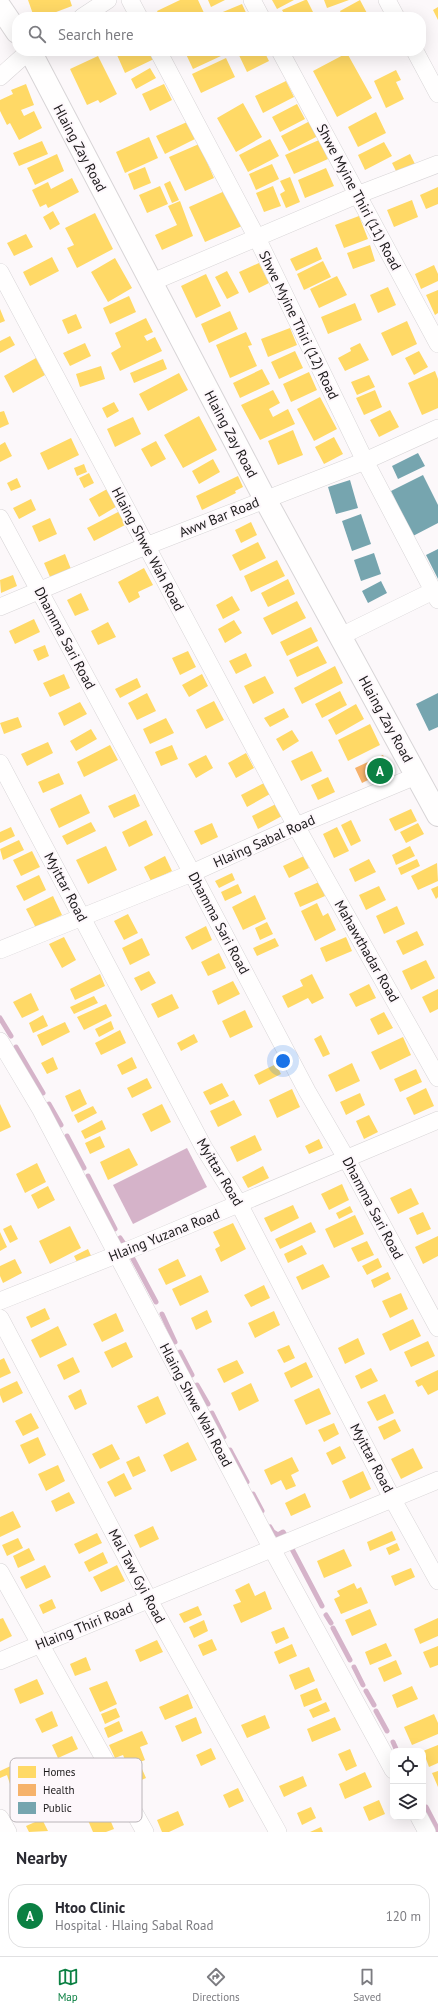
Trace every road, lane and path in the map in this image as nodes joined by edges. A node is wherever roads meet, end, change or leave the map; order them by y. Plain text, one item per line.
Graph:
1 (108, 0) edge
2 (130, 0) edge
3 (252, 0) edge
4 (387, 0) edge
5 (0, 7) edge
6 (90, 12) edge
7 (136, 12) edge
8 (258, 12) edge
9 (393, 12) edge
10 (12, 25) edge
11 (23, 56) edge
12 (32, 56) edge
13 (161, 56) edge
14 (283, 56) edge
15 (418, 56) edge
16 (0, 77) edge
17 (438, 94) edge
18 (438, 164) edge
19 (357, 195) junction
20 (257, 238) junction
21 (0, 272) edge
22 (150, 283) junction
23 (438, 344) edge
24 (438, 428) edge
25 (365, 461) junction
26 (266, 499) junction
27 (0, 518) edge
28 (146, 546) junction
29 (40, 590) junction
30 (436, 596) edge
31 (0, 607) edge
32 (340, 636) junction
33 (0, 763) edge
34 (416, 776) junction
35 (438, 815) edge
36 (296, 826) junction
37 (192, 873) junction
38 (83, 917) junction
39 (0, 950) edge
40 (0, 1041) edge
41 (438, 1078) edge
42 (438, 1120) edge
43 (346, 1158) junction
44 (240, 1204) junction
45 (117, 1255) junction
46 (0, 1301) edge
47 (0, 1318) edge
48 (438, 1328) edge
49 (438, 1480) edge
50 (392, 1498) junction
51 (281, 1545) junction
52 (0, 1572) edge
53 (438, 1582) edge
54 (149, 1600) junction
55 (38, 1644) junction
56 (0, 1661) edge
57 (103, 1758) edge
58 (390, 1764) edge
59 (0, 1818) edge
60 (421, 1820) edge
61 (139, 1822) edge
62 (8, 1832) edge
63 (145, 1832) edge
64 (278, 1832) edge
65 (427, 1832) edge

1 - 6 street
2 - 7 street
3 - 8 street
4 - 9 street
5 - 10 street
11 - 16 street
12 - 22 street, Hlaing Zay Road
13 - 20 street, Shwe Myine Thiri (12) Road
14 - 19 street, Shwe Myine Thiri (11) Road
15 - 17 street
18 - 19 street
19 - 20 street
19 - 23 street, Shwe Myine Thiri (11) Road
20 - 22 street
20 - 25 street, Shwe Myine Thiri (12) Road
21 - 28 street, Hlaing Shwe Wah Road
22 - 26 street, Hlaing Zay Road
24 - 25 street, Aww Bar Road
25 - 26 street, Aww Bar Road
25 - 30 street, Shwe Myine Thiri (12) Road
26 - 28 street, Aww Bar Road
26 - 32 street, Hlaing Zay Road
27 - 29 street, Dhamma Sari Road
28 - 29 street, Aww Bar Road
28 - 36 street, Hlaing Shwe Wah Road
29 - 31 street, Aww Bar Road
29 - 37 street, Dhamma Sari Road
30 - 32 street
32 - 34 street, Hlaing Zay Road
33 - 38 street, Myittar Road
34 - 35 street, Hlaing Zay Road
34 - 36 street, Hlaing Sabal Road
36 - 37 street, Hlaing Sabal Road
36 - 41 street, Mahawthadar Road
37 - 38 street, Hlaing Sabal Road
37 - 43 street, Dhamma Sari Road
38 - 39 street, Hlaing Sabal Road
38 - 44 street, Myittar Road
40 - 45 street, Hlaing Shwe Wah Road
42 - 43 street, Hlaing Yuzana Road
43 - 44 street, Hlaing Yuzana Road
43 - 48 street, Dhamma Sari Road
44 - 45 street, Hlaing Yuzana Road
44 - 50 street, Myittar Road
45 - 46 street, Hlaing Yuzana Road
45 - 51 street, Hlaing Shwe Wah Road
47 - 54 street, Mal Taw Gyi Road
49 - 50 street, Hlaing Thiri Road
50 - 51 street, Hlaing Thiri Road
50 - 53 street, Myittar Road
51 - 54 street, Hlaing Thiri Road
51 - 58 street, Hlaing Shwe Wah Road
52 - 55 street
54 - 55 street, Hlaing Thiri Road
54 - 64 street, Mal Taw Gyi Road
55 - 56 street, Hlaing Thiri Road
55 - 57 street
59 - 62 street
60 - 65 street
61 - 63 street

